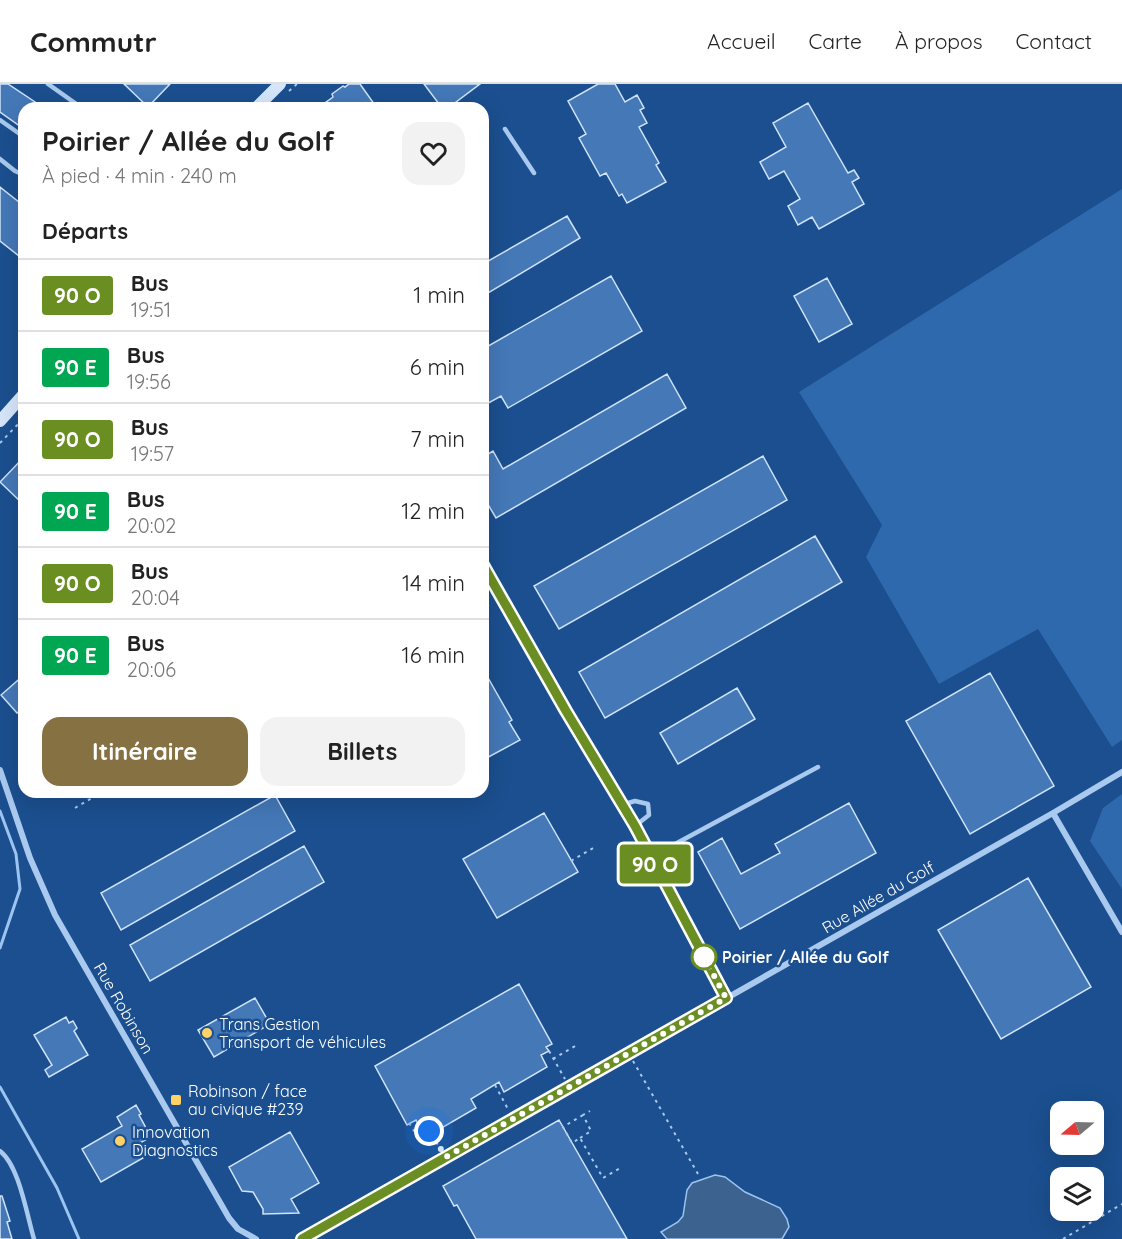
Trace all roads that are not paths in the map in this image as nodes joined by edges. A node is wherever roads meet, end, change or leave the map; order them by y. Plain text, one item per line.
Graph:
1 (48, 84) edge
2 (280, 84) edge
3 (74, 102) edge
4 (262, 102) edge
5 (0, 120) edge
6 (505, 129) dead end
7 (18, 133) edge
8 (0, 159) edge
9 (18, 171) edge
10 (534, 173) dead end
11 (18, 401) edge
12 (0, 421) edge
13 (489, 575) edge
14 (818, 766) dead end
15 (0, 770) edge
16 (1122, 772) edge
17 (621, 805) junction
18 (1053, 813) junction
19 (635, 826) junction
20 (651, 857) junction
21 (1122, 932) edge
22 (726, 998) junction
23 (0, 1151) edge
24 (34, 1239) edge
25 (256, 1239) edge
26 (302, 1239) edge

1 - 3 lane
2 - 4 street
5 - 7 lane
6 - 10 lane
8 - 9 lane
11 - 12 street
13 - 17 street
14 - 20 lane
15 - 25 street, Rue Robinson
16 - 18 street, Rue Allée du Golf
17 - 19 street
17 - 19 lane
18 - 21 street
18 - 22 street, Rue Allée du Golf
19 - 20 street
20 - 22 street
22 - 26 street, Rue Allée du Golf
23 - 24 lane

